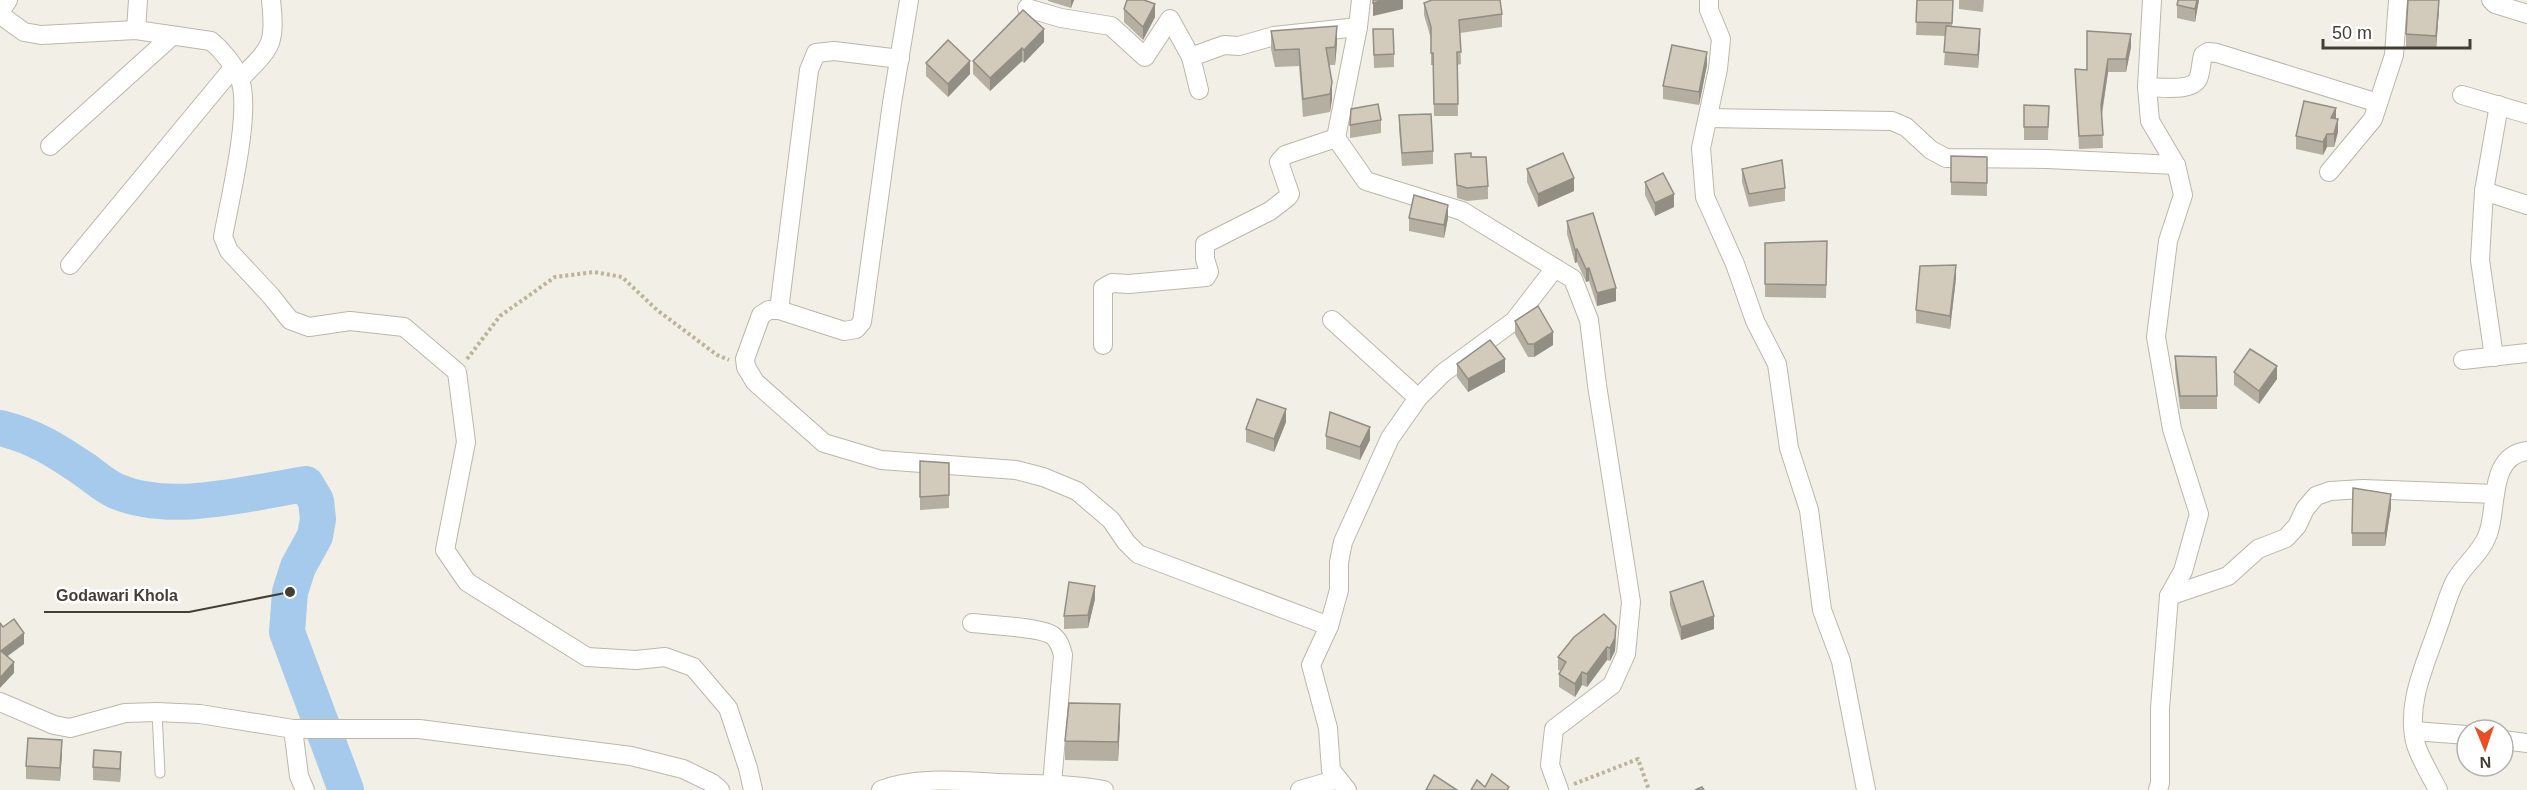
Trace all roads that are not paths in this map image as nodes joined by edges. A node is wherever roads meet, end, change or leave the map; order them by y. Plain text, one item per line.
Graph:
1 (8, 0) edge
2 (138, 0) edge
3 (271, 0) edge
4 (909, 0) edge
5 (1361, 0) edge
6 (1709, 0) edge
7 (2151, 0) edge
8 (2398, 0) edge
9 (2491, 0) edge
10 (1023, 4) edge
11 (2527, 14) edge
12 (1358, 27) junction
13 (136, 30) junction
14 (172, 36) junction
15 (1191, 57) junction
16 (900, 59) junction
17 (237, 74) junction
18 (2147, 87) junction
19 (1199, 90) dead end
20 (2462, 95) dead end
21 (2378, 103) junction
22 (2499, 105) junction
23 (2527, 114) edge
24 (1708, 118) junction
25 (1335, 138) junction
26 (50, 146) dead end
27 (2176, 165) junction
28 (2329, 172) dead end
29 (2484, 192) junction
30 (2527, 205) edge
31 (70, 265) dead end
32 (1554, 268) junction
33 (779, 310) junction
34 (1332, 320) dead end
35 (1103, 345) dead end
36 (2527, 352) edge
37 (2494, 357) junction
38 (2463, 360) dead end
39 (1418, 398) junction
40 (2527, 451) edge
41 (2494, 494) junction
42 (2169, 596) junction
43 (972, 623) dead end
44 (1329, 626) junction
45 (0, 702) edge
46 (157, 712) junction
47 (295, 729) junction
48 (2414, 731) junction
49 (2455, 734) edge
50 (160, 773) dead end
51 (1052, 784) junction
52 (1342, 785) edge
53 (305, 790) edge
54 (720, 790) edge
55 (753, 790) edge
56 (881, 790) edge
57 (1104, 790) edge
58 (1300, 790) edge
59 (1559, 790) edge
60 (1866, 790) edge
61 (2158, 790) edge
62 (2438, 790) edge

1 - 13 street
2 - 13 street
3 - 17 street
4 - 16 street
5 - 12 street
6 - 24 street
7 - 18 street
8 - 21 street
9 - 11 street
10 - 15 street
12 - 15 street
12 - 25 street
13 - 14 street
14 - 17 street
14 - 26 street
15 - 19 street
16 - 33 street
16 - 33 street
17 - 31 street
17 - 55 street
18 - 21 street
18 - 27 street
20 - 22 street
21 - 28 street
22 - 23 street
22 - 29 street
24 - 27 street
24 - 60 street
25 - 32 street
25 - 35 street
27 - 42 street
29 - 30 street
29 - 37 street
32 - 39 street
32 - 59 street
33 - 44 street
34 - 39 street
36 - 37 street
37 - 38 street
39 - 44 street
40 - 41 street
41 - 42 street
41 - 48 street
42 - 61 street
43 - 51 street
44 - 52 street
45 - 46 street
46 - 47 street
46 - 50 lane
47 - 53 street
47 - 54 street
48 - 49 street
48 - 62 street
51 - 56 street
51 - 57 street
52 - 58 street

